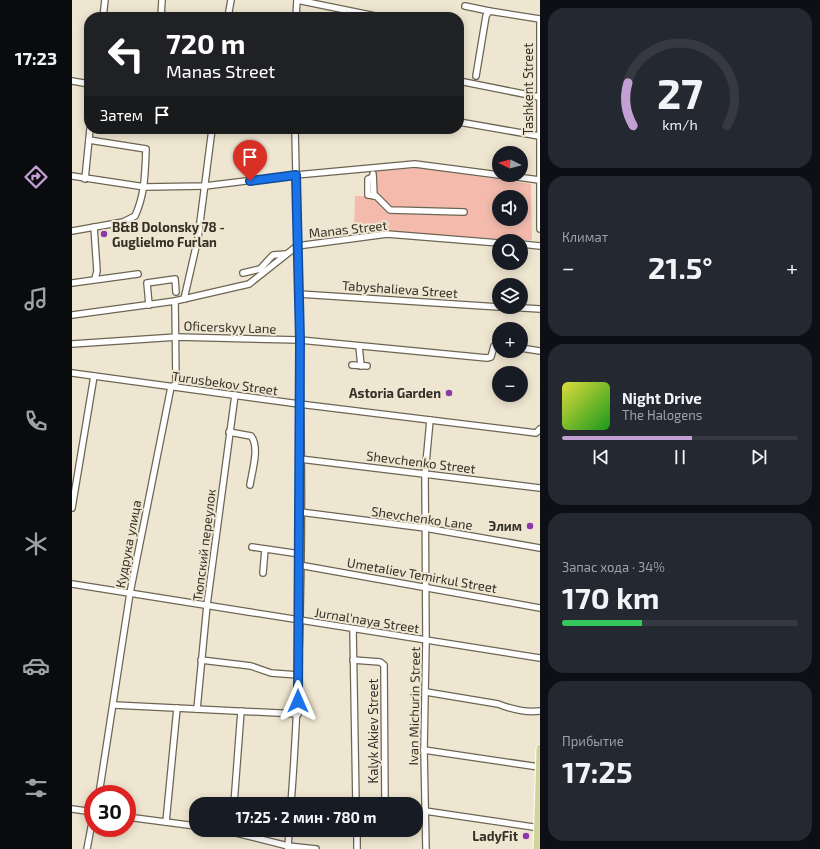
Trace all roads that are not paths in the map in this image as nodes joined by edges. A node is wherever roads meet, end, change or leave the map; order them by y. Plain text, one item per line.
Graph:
1 (105, 0) edge
2 (162, 0) edge
3 (231, 0) edge
4 (297, 0) edge
5 (464, 6) dead end
6 (489, 11) junction
7 (104, 12) edge
8 (161, 12) edge
9 (229, 12) edge
10 (296, 12) edge
11 (356, 12) edge
12 (540, 20) edge
13 (476, 76) dead end
14 (72, 81) edge
15 (464, 82) edge
16 (84, 83) edge
17 (539, 97) junction
18 (464, 123) edge
19 (90, 134) edge
20 (211, 134) edge
21 (295, 134) edge
22 (539, 136) edge
23 (89, 140) junction
24 (373, 168) junction
25 (492, 174) edge
26 (296, 175) junction
27 (72, 176) edge
28 (85, 179) junction
29 (528, 179) edge
30 (539, 180) edge
31 (205, 186) junction
32 (145, 187) junction
33 (540, 194) edge
34 (464, 212) dead end
35 (94, 227) junction
36 (540, 229) edge
37 (72, 231) edge
38 (492, 242) edge
39 (528, 245) edge
40 (297, 246) junction
41 (540, 246) edge
42 (286, 254) junction
43 (243, 273) dead end
44 (138, 274) dead end
45 (95, 279) junction
46 (72, 283) edge
47 (176, 292) dead end
48 (299, 294) junction
49 (184, 299) junction
50 (175, 301) junction
51 (149, 305) junction
52 (492, 306) edge
53 (528, 308) edge
54 (540, 309) edge
55 (72, 315) edge
56 (177, 337) junction
57 (300, 340) junction
58 (72, 344) edge
59 (359, 346) junction
60 (528, 349) edge
61 (540, 351) edge
62 (492, 353) edge
63 (352, 365) dead end
64 (72, 373) edge
65 (94, 376) junction
66 (171, 387) junction
67 (235, 395) junction
68 (299, 404) junction
69 (430, 420) junction
70 (540, 431) edge
71 (229, 432) junction
72 (300, 459) junction
73 (425, 474) junction
74 (250, 485) dead end
75 (540, 488) edge
76 (72, 508) edge
77 (300, 512) junction
78 (425, 528) junction
79 (252, 546) dead end
80 (540, 548) edge
81 (265, 549) junction
82 (300, 554) junction
83 (299, 565) junction
84 (263, 573) dead end
85 (72, 584) edge
86 (425, 586) junction
87 (130, 593) junction
88 (207, 605) junction
89 (540, 608) edge
90 (298, 620) junction
91 (353, 629) junction
92 (426, 640) junction
93 (540, 658) edge
94 (201, 660) junction
95 (353, 660) junction
96 (298, 675) junction
97 (426, 692) junction
98 (114, 705) junction
99 (177, 708) junction
100 (197, 709) junction
101 (241, 711) junction
102 (540, 711) edge
103 (298, 714) junction
104 (540, 748) edge
105 (424, 750) junction
106 (540, 767) edge
107 (101, 785) edge
108 (235, 797) edge
109 (292, 797) edge
110 (356, 797) edge
111 (385, 797) edge
112 (72, 809) edge
113 (84, 811) edge
114 (425, 813) junction
115 (136, 818) edge
116 (166, 822) junction
117 (189, 825) edge
118 (539, 828) edge
119 (89, 837) edge
120 (254, 837) edge
121 (289, 837) edge
122 (357, 837) edge
123 (288, 848) edge
124 (87, 849) edge
125 (316, 849) edge
126 (357, 849) edge
127 (426, 849) edge
128 (536, 849) edge

1 - 7 street
2 - 8 street
3 - 9 street
4 - 10 street
4 - 11 street
5 - 6 street
6 - 12 street
6 - 13 street
12 - 17 street, Tashkent Street
14 - 16 street
15 - 17 street
17 - 22 street, Tashkent Street
18 - 22 street
19 - 23 street
20 - 31 street
21 - 26 street
22 - 30 street, Tashkent Street
23 - 28 street
23 - 32 street
24 - 25 street
24 - 26 street
24 - 34 street
26 - 31 street
26 - 40 street
27 - 28 street
28 - 32 street
29 - 30 street
30 - 33 street, Tashkent Street
31 - 32 street
31 - 49 street
32 - 35 street
33 - 36 street, Tashkent Street
35 - 37 street
35 - 45 street
38 - 40 street, Manas Street
39 - 41 street
40 - 42 street, Manas Street
40 - 48 street
42 - 43 street
42 - 49 street, Manas Street
44 - 45 street
45 - 46 street
47 - 51 street
48 - 52 street, Tabyshalieva Street
48 - 57 street
49 - 50 street, Manas Street
50 - 51 street, Manas Street
50 - 56 street, Кудрука улица
51 - 55 street, Manas Street
53 - 54 street
56 - 57 street, Oficerskyy Lane
56 - 58 street, Oficerskyy Lane
56 - 66 street, Кудрука улица
57 - 59 street, Oficerskyy Lane
57 - 68 street
59 - 62 street, Oficerskyy Lane
59 - 63 street
60 - 61 street
64 - 65 street, Turusbekov Street
65 - 66 street, Turusbekov Street
65 - 76 street
66 - 67 street, Turusbekov Street
66 - 87 street, Кудрука улица
67 - 68 street, Turusbekov Street
67 - 71 street, Тюпский переулок
68 - 69 street, Turusbekov Street
68 - 72 street
69 - 70 street, Turusbekov Street
69 - 73 street, Ivan Michurin Street
71 - 74 street
71 - 88 street, Тюпский переулок
72 - 73 street, Shevchenko Street
72 - 77 street
73 - 75 street, Shevchenko Street
73 - 78 street, Ivan Michurin Street
77 - 78 street, Shevchenko Lane
77 - 82 street
78 - 80 street, Shevchenko Lane
78 - 86 street, Ivan Michurin Street
79 - 81 street
81 - 82 street
81 - 84 street
82 - 83 street
83 - 86 street, Umetaliev Temirkul Street
83 - 90 street
85 - 87 street, Jurnal'naya Street
86 - 89 street, Umetaliev Temirkul Street
86 - 92 street, Ivan Michurin Street
87 - 88 street, Jurnal'naya Street
87 - 98 street, Кудрука улица
88 - 90 street, Jurnal'naya Street
88 - 94 street, Тюпский переулок
90 - 91 street, Jurnal'naya Street
90 - 96 street
91 - 92 street, Jurnal'naya Street
91 - 95 street
92 - 93 street, Jurnal'naya Street
92 - 97 street, Ivan Michurin Street
94 - 96 street
94 - 100 street, Тюпский переулок
95 - 110 street
95 - 111 street, Kalyk Akiev Street
96 - 103 street
97 - 102 street
97 - 105 street, Ivan Michurin Street
98 - 99 street
98 - 107 street, Кудрука улица
99 - 100 street
99 - 116 street
100 - 101 street
101 - 103 street
101 - 108 street
103 - 109 street
104 - 106 main road
105 - 106 street
105 - 114 street, Ivan Michurin Street
106 - 118 main road
112 - 113 street
114 - 118 street
114 - 127 street, Ivan Michurin Street
115 - 116 street
116 - 117 street
118 - 128 main road
119 - 124 street
120 - 123 street
121 - 123 street
122 - 126 street
123 - 125 street

